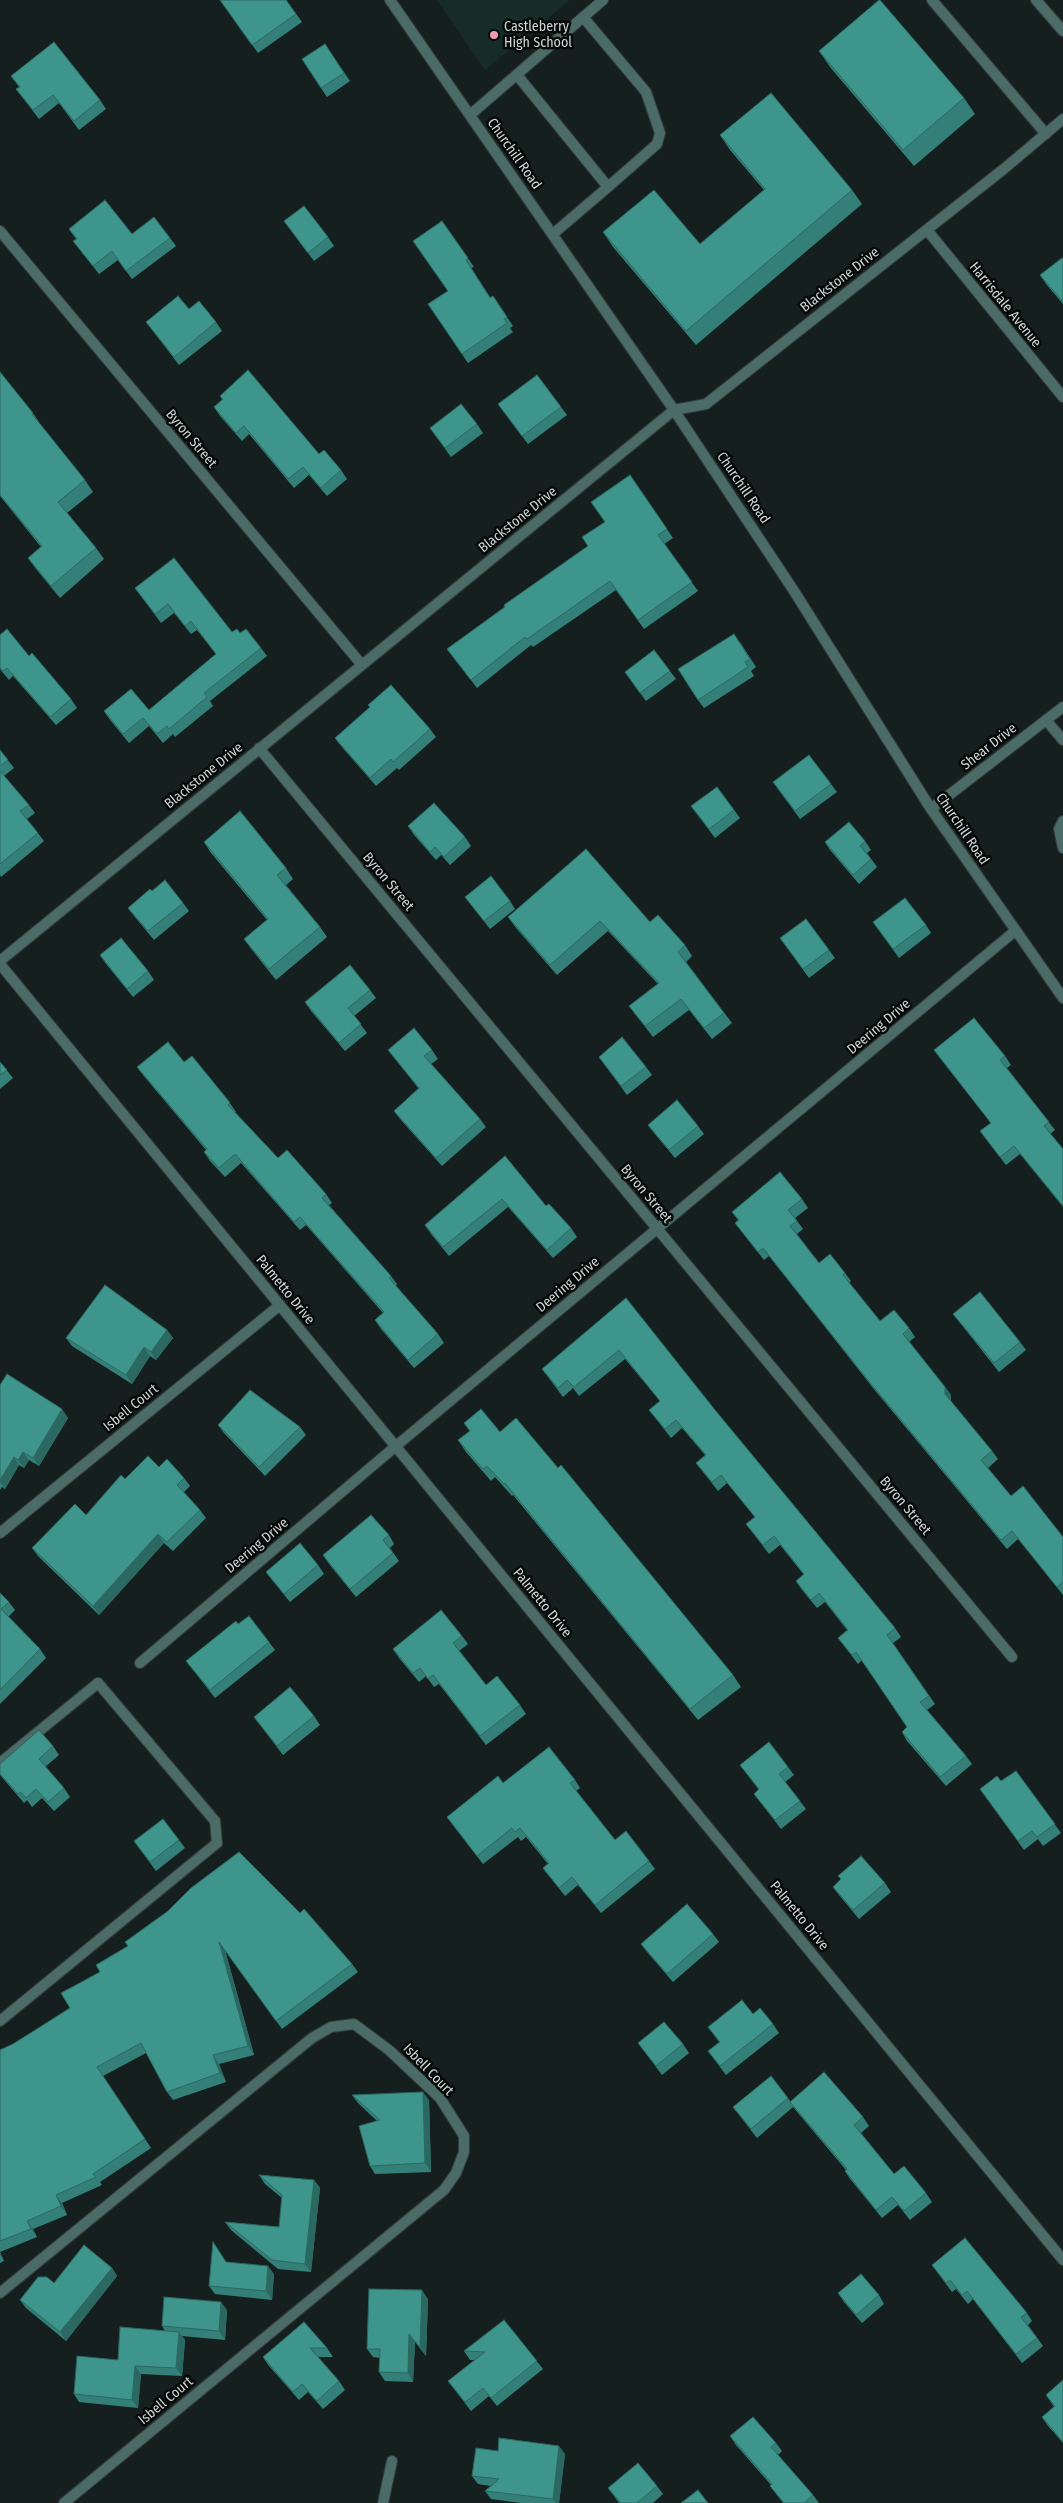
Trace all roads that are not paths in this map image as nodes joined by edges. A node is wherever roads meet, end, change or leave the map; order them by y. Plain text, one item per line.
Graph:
1 (390, 0) edge
2 (603, 0) edge
3 (932, 0) edge
4 (1036, 0) edge
5 (583, 17) junction
6 (1063, 31) edge
7 (516, 75) junction
8 (470, 115) junction
9 (1063, 119) edge
10 (1046, 134) junction
11 (608, 187) junction
12 (926, 230) junction
13 (0, 231) edge
14 (553, 234) junction
15 (1063, 397) edge
16 (674, 410) junction
17 (362, 665) junction
18 (1063, 707) edge
19 (1046, 720) junction
20 (1063, 740) edge
21 (259, 748) junction
22 (931, 809) junction
23 (1063, 821) edge
24 (1063, 848) edge
25 (1015, 931) junction
26 (0, 962) edge
27 (1063, 998) edge
28 (657, 1229) junction
29 (280, 1305) junction
30 (396, 1446) junction
31 (0, 1533) edge
32 (1012, 1657) dead end
33 (140, 1664) dead end
34 (0, 1763) edge
35 (0, 2021) edge
36 (1063, 2260) edge
37 (0, 2293) edge
38 (392, 2461) dead end
39 (64, 2503) edge
40 (383, 2503) edge

1 - 8 street, Churchill Road
2 - 5 street
3 - 10 street
4 - 6 street
5 - 7 street
5 - 11 street
7 - 8 street
7 - 11 street
8 - 14 street, Churchill Road
9 - 10 street, Blackstone Drive
10 - 12 street, Blackstone Drive
11 - 14 street
12 - 15 street, Harrisdale Avenue
12 - 16 street, Blackstone Drive
13 - 17 street, Byron Street
14 - 16 street, Churchill Road
16 - 17 street, Blackstone Drive
16 - 22 street, Churchill Road
17 - 21 street, Blackstone Drive
18 - 19 street, Shear Drive
19 - 20 street
19 - 22 street, Shear Drive
21 - 26 street, Blackstone Drive
21 - 28 street, Byron Street
22 - 25 street, Churchill Road
23 - 24 street
25 - 27 street, Churchill Road
25 - 28 street, Deering Drive
26 - 29 street, Palmetto Drive
28 - 30 street, Deering Drive
28 - 32 street, Byron Street
29 - 30 street, Palmetto Drive
29 - 31 street, Isbell Court
30 - 33 street, Deering Drive
30 - 36 street, Palmetto Drive
34 - 35 street
37 - 39 street, Isbell Court
38 - 40 street

